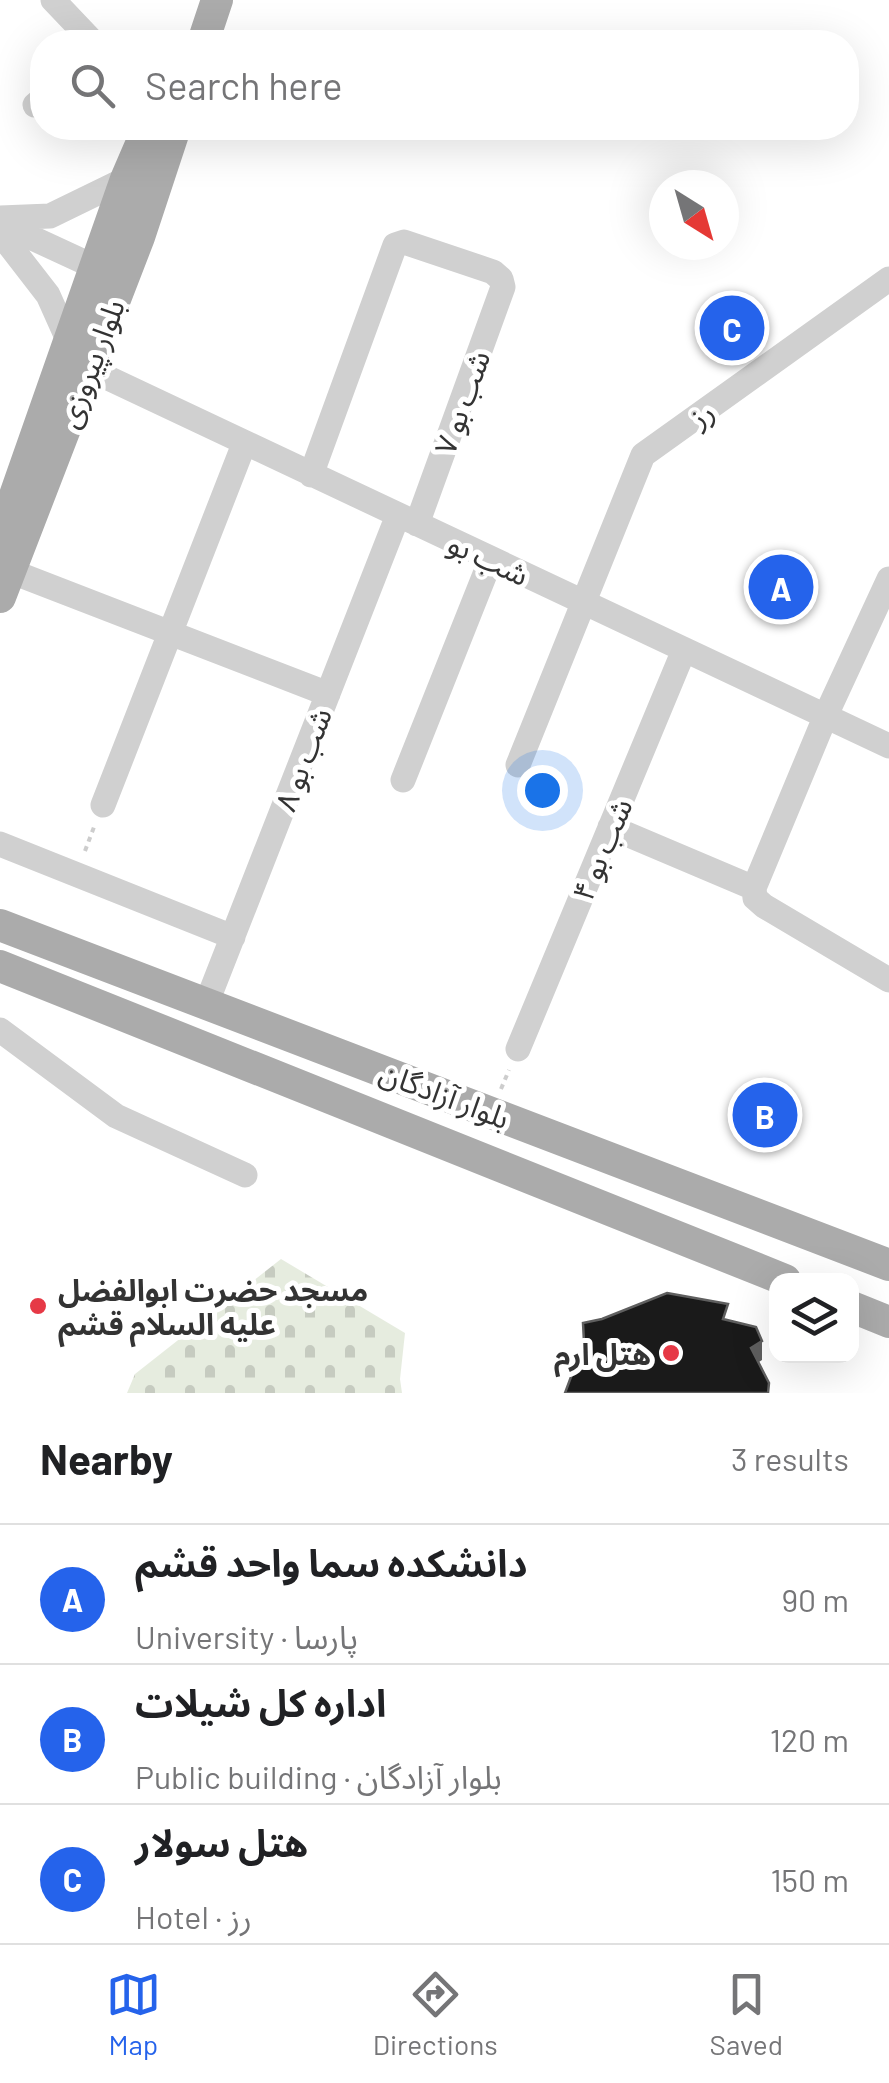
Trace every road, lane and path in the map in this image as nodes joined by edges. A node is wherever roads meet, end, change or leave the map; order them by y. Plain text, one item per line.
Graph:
1 (53, 0) edge
2 (196, 0) edge
3 (216, 0) edge
4 (82, 30) edge
5 (186, 30) edge
6 (207, 30) edge
7 (143, 140) edge
8 (171, 140) edge
9 (126, 178) junction
10 (0, 221) edge
11 (0, 233) edge
12 (97, 268) junction
13 (889, 279) edge
14 (68, 342) junction
15 (88, 369) junction
16 (244, 444) junction
17 (312, 475) junction
18 (407, 520) junction
19 (0, 538) edge
20 (491, 559) junction
21 (889, 579) edge
22 (5, 584) edge
23 (584, 602) junction
24 (170, 633) junction
25 (684, 650) junction
26 (328, 694) junction
27 (826, 715) junction
28 (889, 746) edge
29 (518, 765) dead end
30 (403, 780) dead end
31 (103, 805) joint
32 (610, 828) junction
33 (0, 844) edge
34 (75, 874) junction
35 (759, 897) junction
36 (1, 924) edge
37 (232, 937) junction
38 (0, 966) edge
39 (889, 980) edge
40 (207, 1002) junction
41 (0, 1030) edge
42 (518, 1048) joint
43 (385, 1071) junction
44 (492, 1112) junction
45 (369, 1114) junction
46 (245, 1175) dead end
47 (881, 1254) edge
48 (769, 1274) edge
49 (859, 1310) edge
50 (889, 1322) edge

1 - 4 street
2 - 5 main road
3 - 6 main road
7 - 9 main road, بلوار پیروزی
8 - 15 main road, بلوار پیروزی
9 - 10 street
9 - 12 main road, بلوار پیروزی
10 - 12 street
11 - 14 street
12 - 14 main road, بلوار پیروزی
13 - 23 street, رز
14 - 19 main road, بلوار پیروزی
15 - 16 street, شب بو
15 - 22 main road, بلوار پیروزی
16 - 17 street, شب بو
16 - 24 street
17 - 18 street, شب بو
17 - 18 street, شب بو ۷
18 - 20 street, شب بو
18 - 26 street, شب بو ۸
20 - 23 street, شب بو
20 - 30 street
21 - 27 street
22 - 24 street
23 - 25 street, شب بو
23 - 29 street, رز
24 - 26 street
24 - 31 street
25 - 27 street, شب بو
25 - 32 street, شب بو ۴
26 - 37 street, شب بو ۸
27 - 28 street, شب بو
27 - 35 street
31 - 34 path
32 - 35 street
32 - 42 street, شب بو ۴
33 - 34 street
34 - 37 street
35 - 39 street
36 - 40 main road, بلوار آزادگان
37 - 40 street, شب بو ۸
38 - 45 main road, بلوار آزادگان
40 - 43 main road, بلوار آزادگان
41 - 46 street
42 - 44 path
43 - 44 main road, بلوار آزادگان
43 - 45 main road
44 - 47 main road, بلوار آزادگان
45 - 48 main road, بلوار آزادگان
49 - 50 main road

